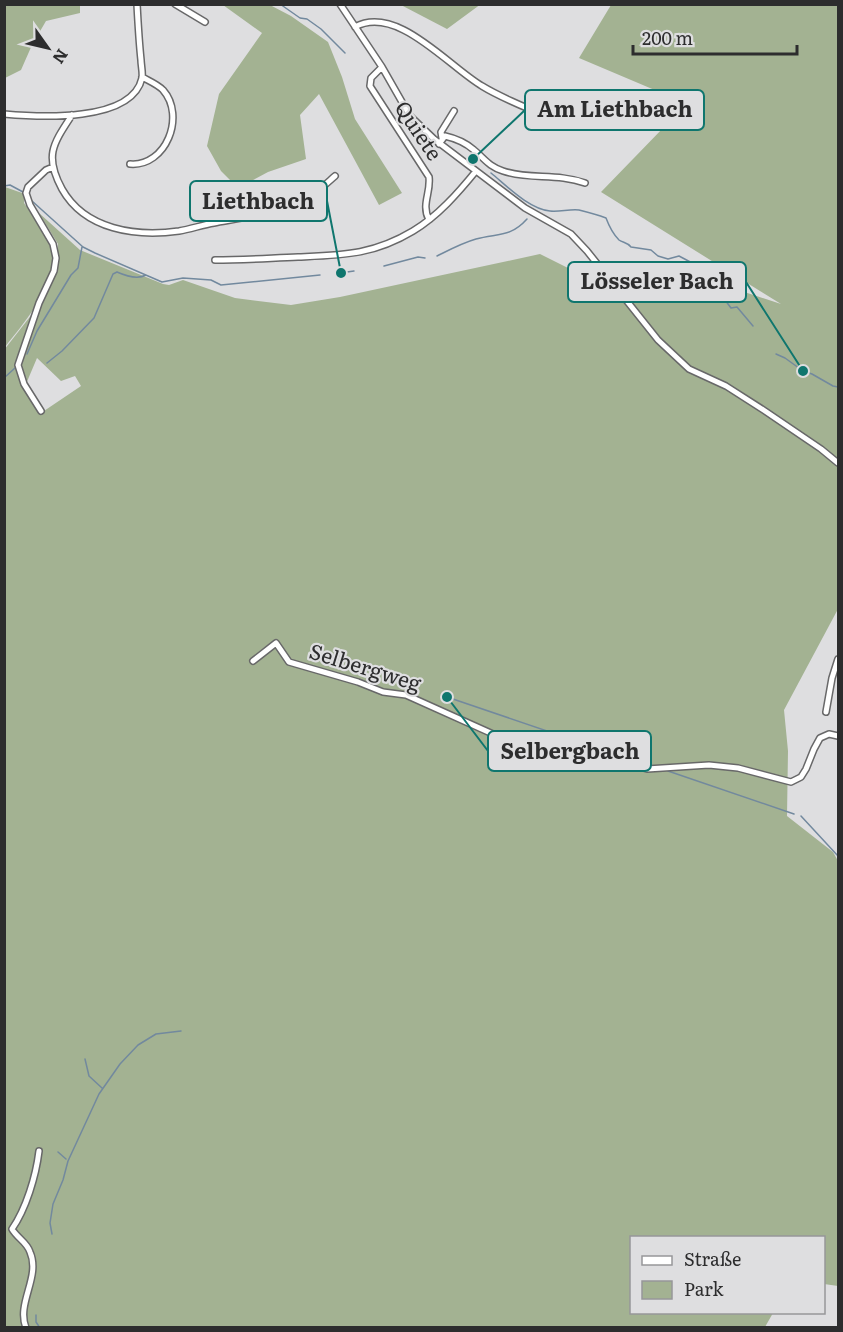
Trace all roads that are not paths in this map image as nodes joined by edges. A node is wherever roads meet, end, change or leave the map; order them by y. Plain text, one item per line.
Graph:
1 (137, 4) edge
2 (175, 4) edge
3 (340, 4) edge
4 (205, 22) dead end
5 (355, 27) junction
6 (382, 67) junction
7 (142, 77) junction
8 (454, 111) dead end
9 (4, 114) edge
10 (72, 115) junction
11 (595, 124) dead end
12 (440, 141) junction
13 (130, 164) dead end
14 (53, 167) junction
15 (476, 171) junction
16 (335, 176) dead end
17 (585, 183) dead end
18 (429, 220) junction
19 (215, 260) dead end
20 (41, 411) dead end
21 (838, 463) edge
22 (838, 659) edge
23 (253, 661) dead end
24 (826, 712) dead end
25 (838, 736) edge
26 (39, 1151) dead end
27 (26, 1328) edge

1 - 7 street
2 - 4 street
3 - 5 street
5 - 6 street
5 - 11 street
6 - 12 street
6 - 18 street, Quiete
7 - 10 street
7 - 13 street
8 - 12 street
9 - 10 street
10 - 14 street
12 - 15 street
12 - 17 street
14 - 16 street
14 - 20 street
15 - 18 street
15 - 21 street
18 - 19 street
22 - 24 street
23 - 25 street, Selbergweg
26 - 27 street

